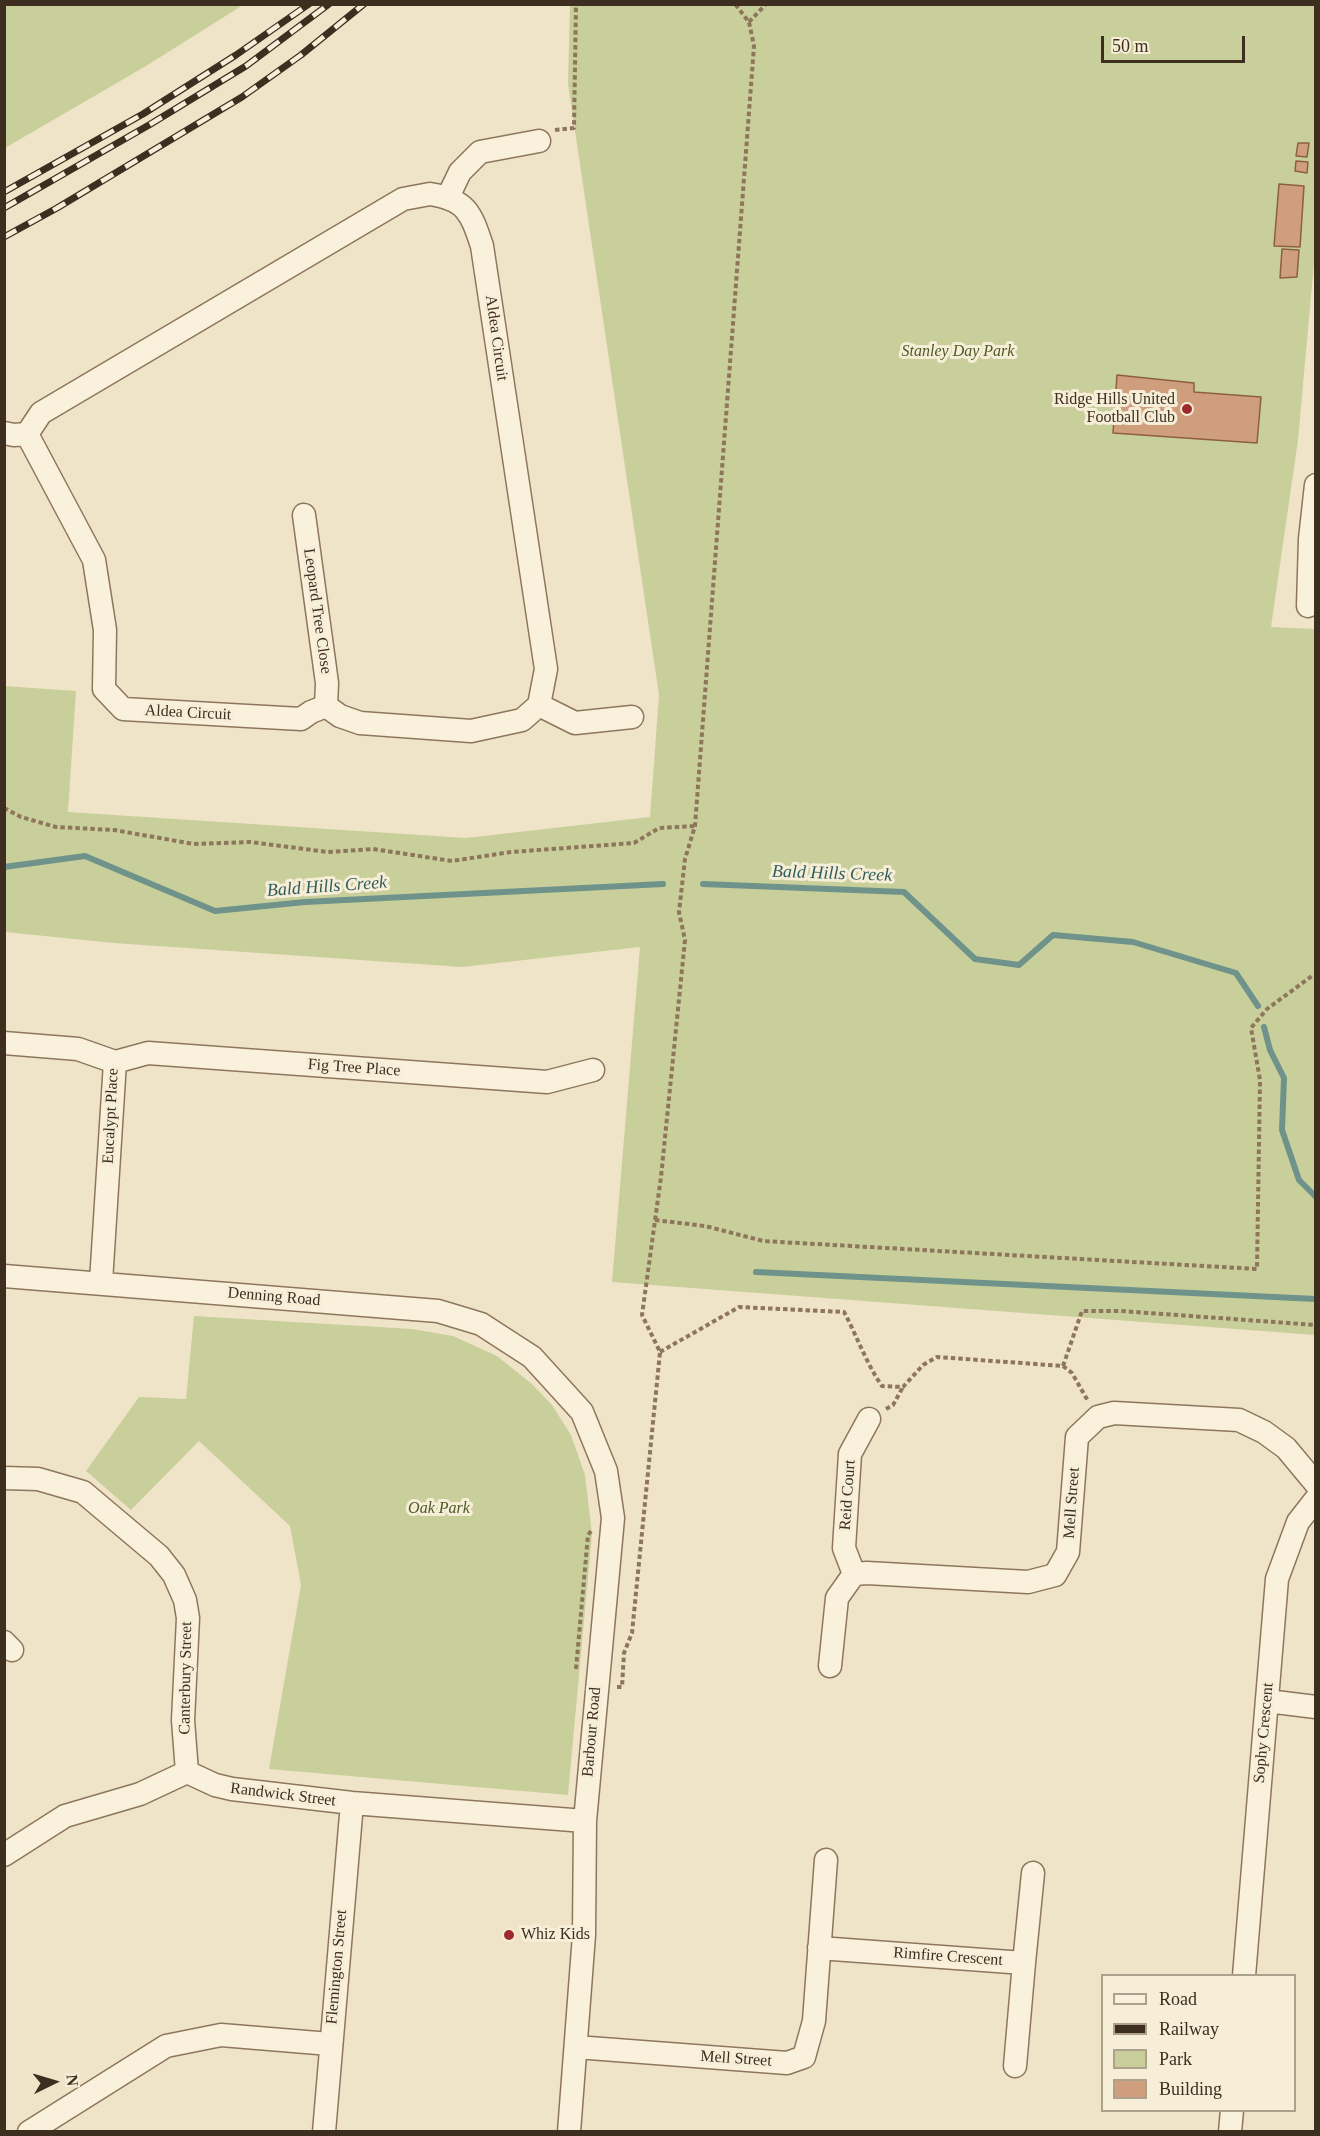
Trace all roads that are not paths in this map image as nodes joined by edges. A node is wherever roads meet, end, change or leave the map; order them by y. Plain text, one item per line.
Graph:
1 (539, 141) road end
2 (448, 197) junction
3 (4, 433) edge
4 (27, 434) junction
5 (1316, 485) edge
6 (304, 515) dead end
7 (1308, 606) dead end
8 (538, 705) junction
9 (326, 706) junction
10 (632, 717) dead end
11 (4, 1043) edge
12 (115, 1062) junction
13 (593, 1070) dead end
14 (4, 1276) edge
15 (101, 1282) junction
16 (532, 1357) joint
17 (869, 1419) road end
18 (4, 1478) edge
19 (1316, 1484) edge
20 (1316, 1499) edge
21 (854, 1574) junction
22 (830, 1666) dead end
23 (1267, 1701) junction
24 (1316, 1707) edge
25 (187, 1772) junction
26 (352, 1803) junction
27 (585, 1821) junction
28 (4, 1855) edge
29 (826, 1860) dead end
30 (1033, 1873) dead end
31 (819, 1948) junction
32 (1024, 1963) junction
33 (1244, 1974) edge
34 (330, 2044) junction
35 (576, 2047) junction
36 (1016, 2066) dead end
37 (1232, 2112) edge
38 (29, 2132) edge
39 (324, 2132) edge
40 (569, 2132) edge
41 (1230, 2132) edge

1 - 2 street
2 - 4 street
2 - 8 street, Aldea Circuit
3 - 4 street
4 - 9 street, Aldea Circuit
5 - 7 street
6 - 9 street, Leopard Tree Close
8 - 9 street
8 - 10 street
11 - 12 street, Eucalypt Place
12 - 13 street, Fig Tree Place
12 - 15 street, Eucalypt Place
14 - 15 street, Denning Road
15 - 16 street, Denning Road
16 - 27 street, Barbour Road
17 - 21 street, Reid Court
18 - 25 street, Canterbury Street
19 - 21 street, Mell Street
20 - 23 street, Sophy Crescent
21 - 22 street
23 - 24 street
23 - 33 street, Sophy Crescent
25 - 26 street, Randwick Street
25 - 28 street
26 - 27 street, Randwick Street
26 - 34 street, Flemington Street
27 - 35 street, Barbour Road
29 - 31 street, Mell Street
30 - 32 street, Rimfire Crescent
31 - 32 street, Rimfire Crescent
31 - 35 street, Mell Street
32 - 36 street
34 - 38 street
34 - 39 street, Flemington Street
35 - 40 street, Barbour Road
37 - 41 street

